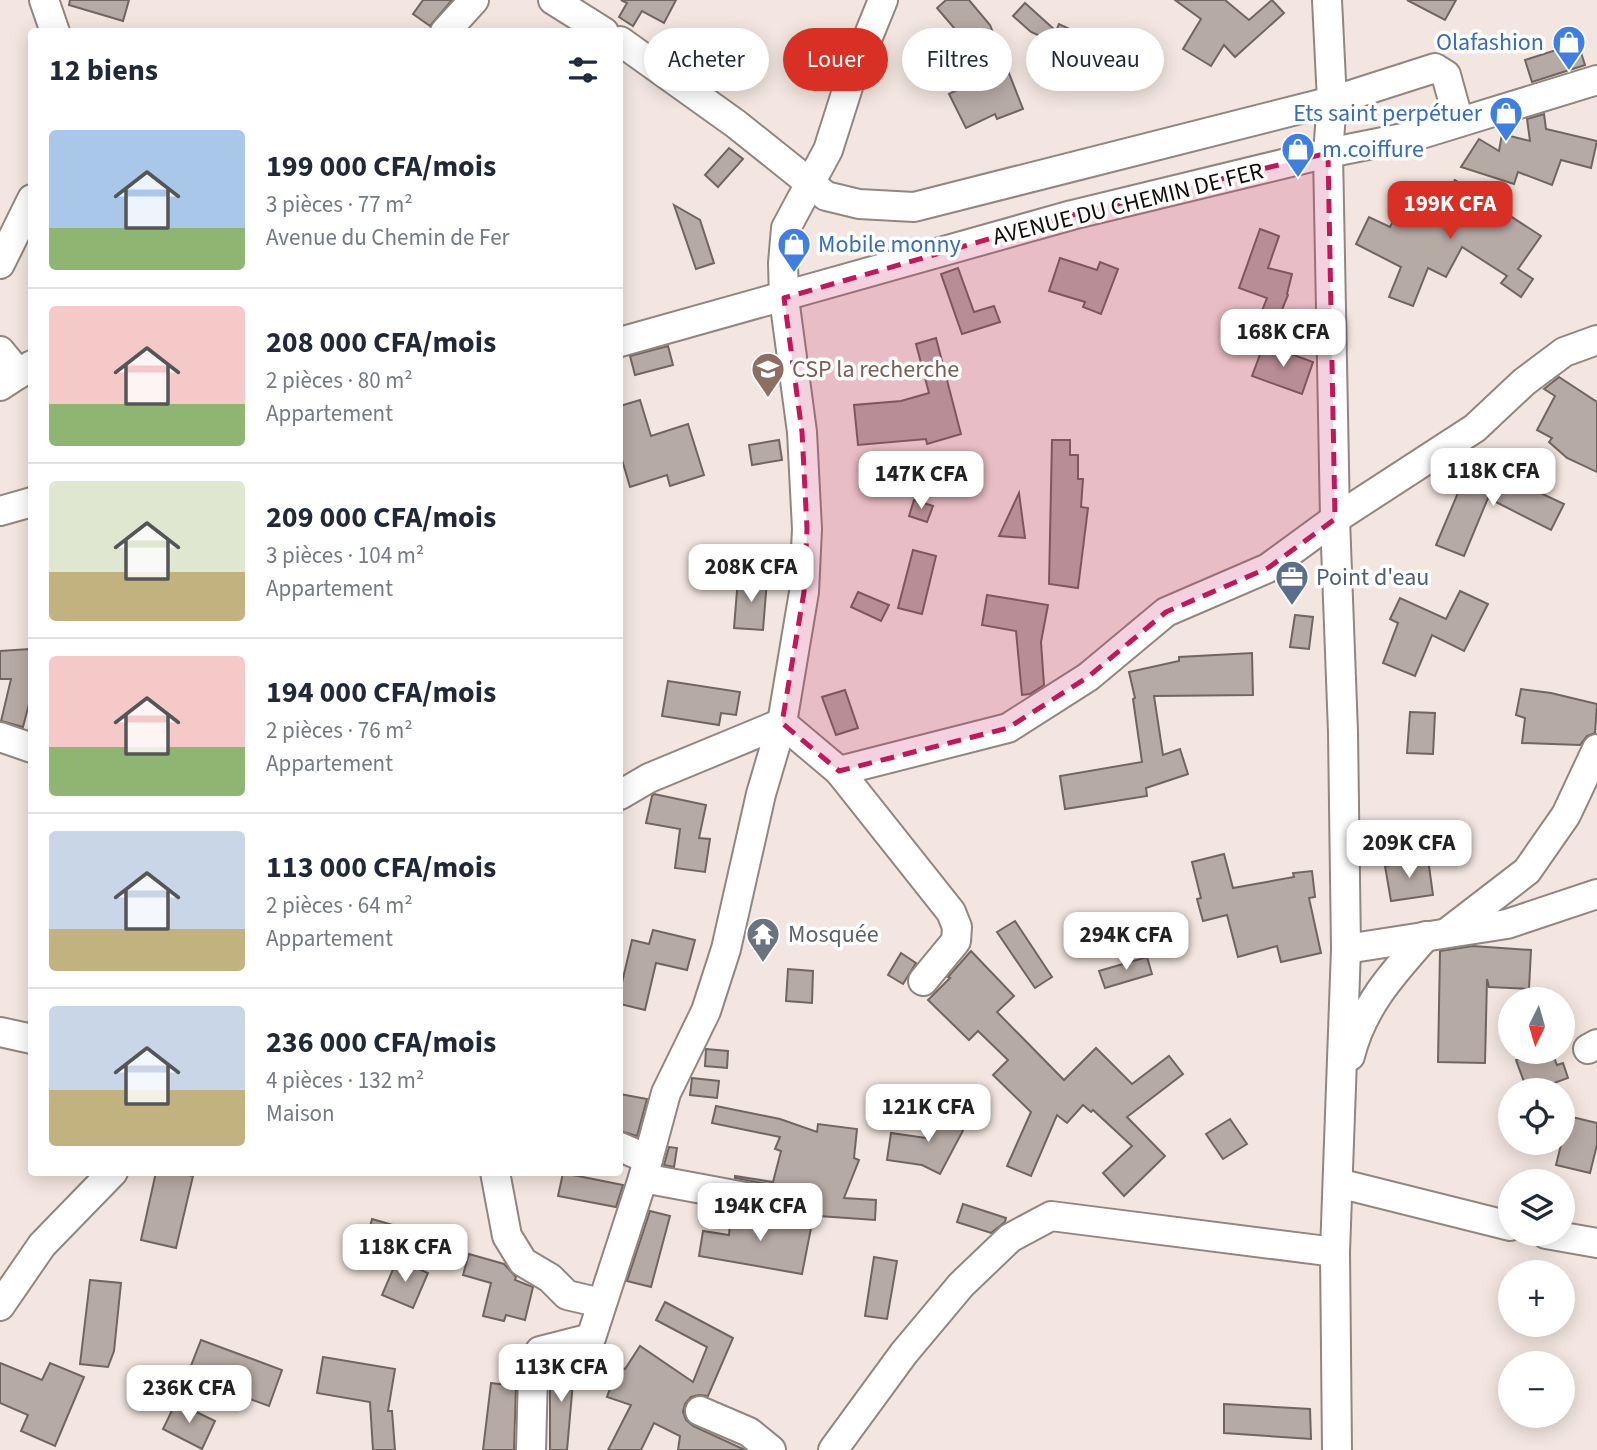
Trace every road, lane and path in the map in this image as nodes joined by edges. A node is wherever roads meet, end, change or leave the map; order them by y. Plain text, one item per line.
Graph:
1 (44, 0) edge
2 (474, 0) edge
3 (553, 0) edge
4 (883, 0) edge
5 (1327, 0) edge
6 (54, 28) edge
7 (449, 28) edge
8 (598, 28) edge
9 (623, 43) edge
10 (1597, 80) edge
11 (1332, 101) junction
12 (1459, 122) junction
13 (1328, 153) junction
14 (811, 184) junction
15 (28, 207) edge
16 (0, 264) edge
17 (784, 298) junction
18 (1597, 340) edge
19 (623, 341) edge
20 (0, 351) edge
21 (17, 375) edge
22 (28, 503) edge
23 (0, 510) edge
24 (1335, 519) junction
25 (782, 723) junction
26 (0, 737) edge
27 (28, 747) edge
28 (1597, 748) edge
29 (839, 771) junction
30 (623, 793) edge
31 (1597, 894) edge
32 (1436, 934) junction
33 (1346, 949) junction
34 (923, 981) dead end
35 (0, 1032) edge
36 (28, 1038) edge
37 (1341, 1088) junction
38 (623, 1150) edge
39 (646, 1169) junction
40 (109, 1176) edge
41 (496, 1176) edge
42 (1338, 1183) junction
43 (805, 1208) dead end
44 (1498, 1223) edge
45 (1575, 1239) edge
46 (1597, 1243) edge
47 (1335, 1252) junction
48 (4, 1296) edge
49 (601, 1303) junction
50 (700, 1411) dead end
51 (531, 1450) edge
52 (771, 1450) edge
53 (833, 1450) edge
54 (1337, 1450) edge

1 - 6 street
2 - 7 street
3 - 8 street
4 - 14 street
5 - 11 street
9 - 14 street
10 - 12 street, AVENUE DU CHEMIN DE FER
11 - 12 street
11 - 13 street
11 - 14 street
12 - 13 street, AVENUE DU CHEMIN DE FER
13 - 17 street, AVENUE DU CHEMIN DE FER
13 - 24 street
14 - 17 street
15 - 16 street
17 - 19 street, AVENUE DU CHEMIN DE FER
17 - 25 street
18 - 24 street
20 - 21 street
22 - 23 street
24 - 29 street
24 - 33 street
25 - 29 street
25 - 30 street
25 - 39 street
26 - 27 street
28 - 32 street
29 - 34 street
31 - 32 street
32 - 33 street
32 - 37 street
33 - 37 street
35 - 36 street
37 - 42 street
38 - 39 street
39 - 43 street
39 - 49 street
40 - 48 street
41 - 49 street
42 - 44 street
42 - 47 street
45 - 46 street
47 - 53 street
47 - 54 street
49 - 51 street
50 - 52 street

